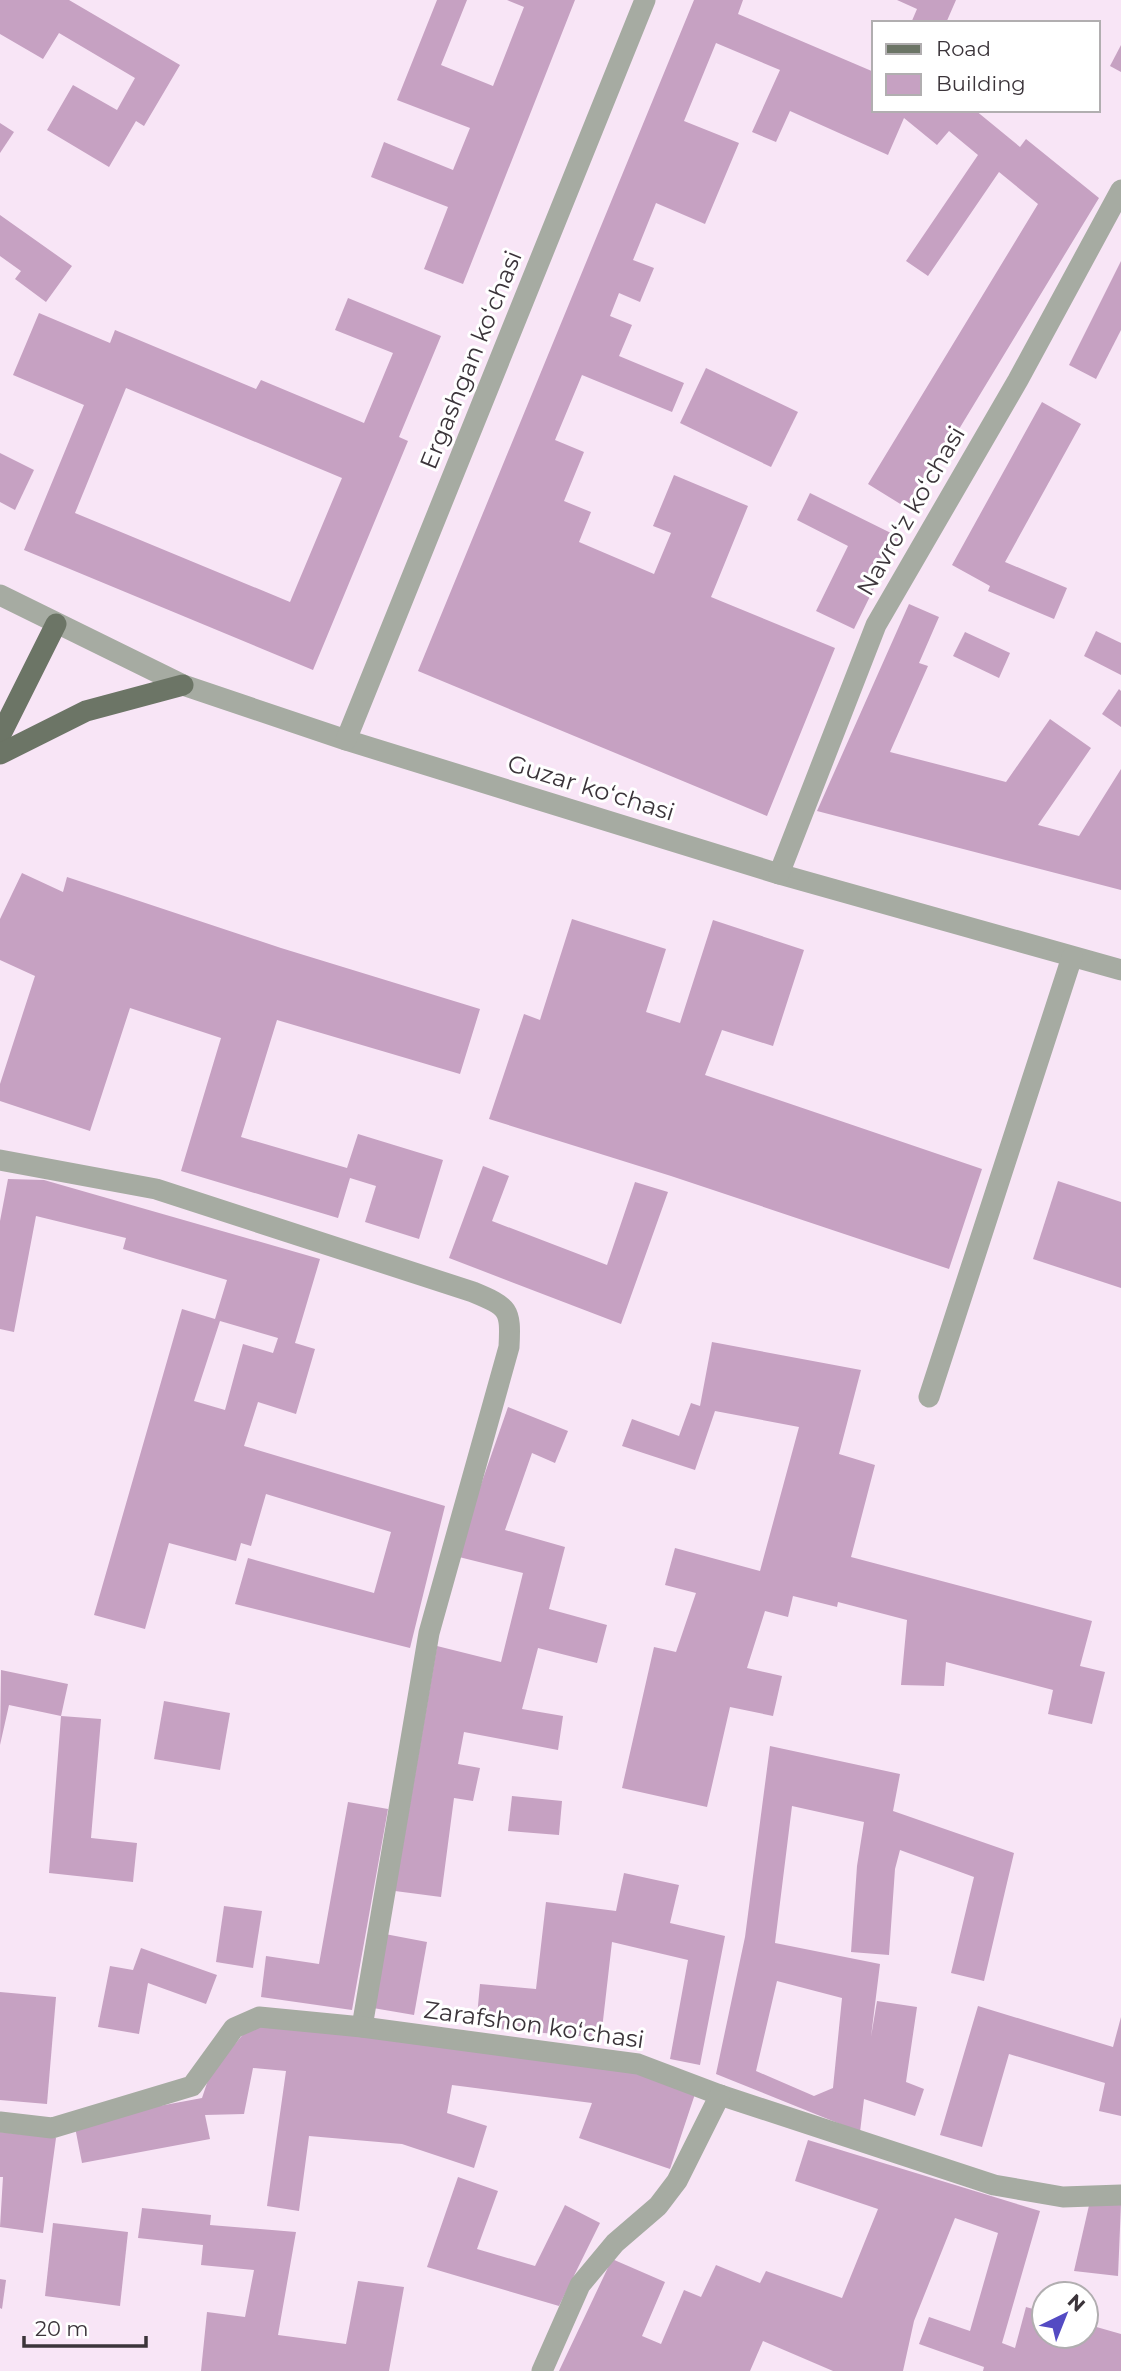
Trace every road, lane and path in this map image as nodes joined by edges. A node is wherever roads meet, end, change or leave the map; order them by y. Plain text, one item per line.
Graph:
1 (645, 0) edge
2 (1121, 190) edge
3 (0, 595) edge
4 (56, 624) junction
5 (183, 685) junction
6 (0, 736) edge
7 (346, 740) junction
8 (0, 754) edge
9 (779, 874) junction
10 (1072, 957) junction
11 (1121, 970) edge
12 (0, 1160) edge
13 (929, 1397) dead end
14 (362, 2027) junction
15 (720, 2095) junction
16 (0, 2122) edge
17 (1121, 2195) edge
18 (542, 2371) edge

1 - 7 street, Ergashgan koʻchasi
2 - 9 street, Navroʻz koʻchasi
3 - 4 street, Guzar koʻchasi
4 - 5 street, Guzar koʻchasi
4 - 6 main road
5 - 7 street, Guzar koʻchasi
5 - 8 main road
7 - 9 street, Guzar koʻchasi
9 - 10 street, Guzar koʻchasi
10 - 11 street, Guzar koʻchasi
10 - 13 street
12 - 14 street
14 - 15 street, Zarafshon koʻchasi
14 - 16 street, Zarafshon koʻchasi
15 - 17 street, Zarafshon koʻchasi
15 - 18 street

